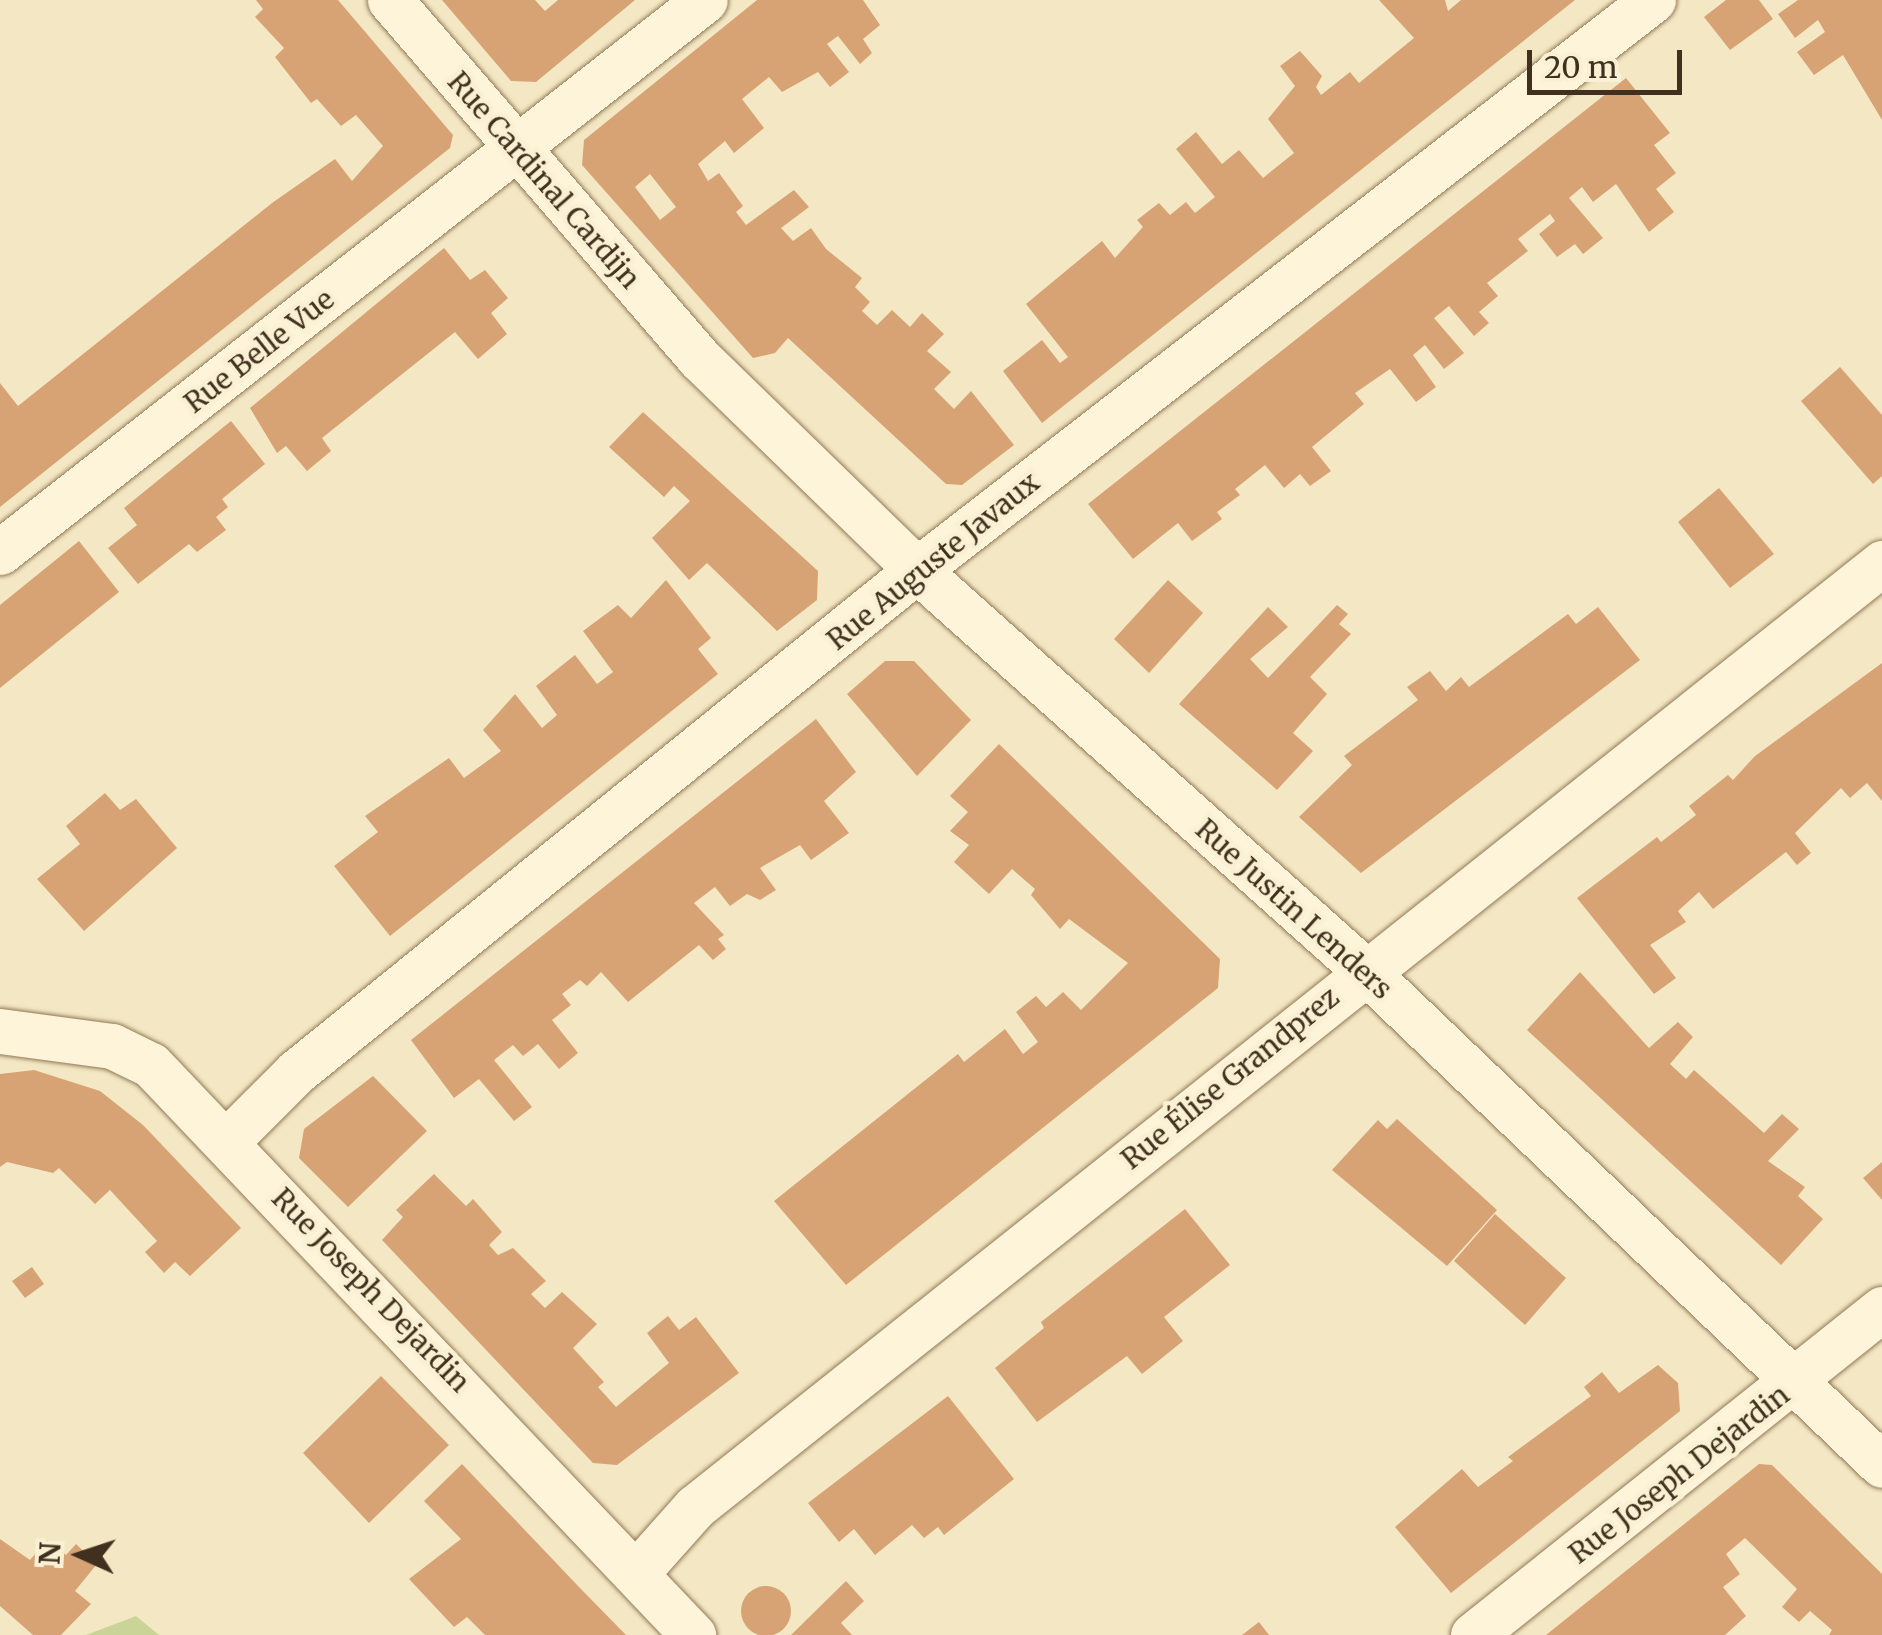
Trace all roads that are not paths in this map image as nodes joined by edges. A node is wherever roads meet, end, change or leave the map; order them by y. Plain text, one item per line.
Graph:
1 (390, 0) edge
2 (706, 0) edge
3 (1653, 0) edge
4 (518, 151) junction
5 (700, 359) joint
6 (0, 552) edge
7 (1882, 562) edge
8 (917, 570) junction
9 (1364, 970) junction
10 (0, 1032) edge
11 (228, 1140) junction
12 (1882, 1309) edge
13 (1793, 1384) junction
14 (1882, 1465) edge
15 (638, 1571) junction
16 (693, 1635) edge
17 (1472, 1635) edge

1 - 4 street, Rue Cardinal Cardijn
2 - 4 street, Rue Belle Vue
3 - 8 street, Rue Auguste Javaux
4 - 5 street, Rue Cardinal Cardijn
4 - 6 street, Rue Belle Vue
5 - 8 street, Rue Justin Lenders
7 - 9 street, Rue Élise Grandprez
8 - 9 street, Rue Justin Lenders
8 - 11 street, Rue Auguste Javaux
9 - 13 street, Rue Justin Lenders
9 - 15 street, Rue Élise Grandprez
10 - 11 street, Rue Joseph Dejardin
11 - 15 street, Rue Joseph Dejardin
12 - 13 street, Rue Joseph Dejardin
13 - 14 street, Rue Justin Lenders
13 - 17 street, Rue Joseph Dejardin
15 - 16 street, Rue Joseph Dejardin

